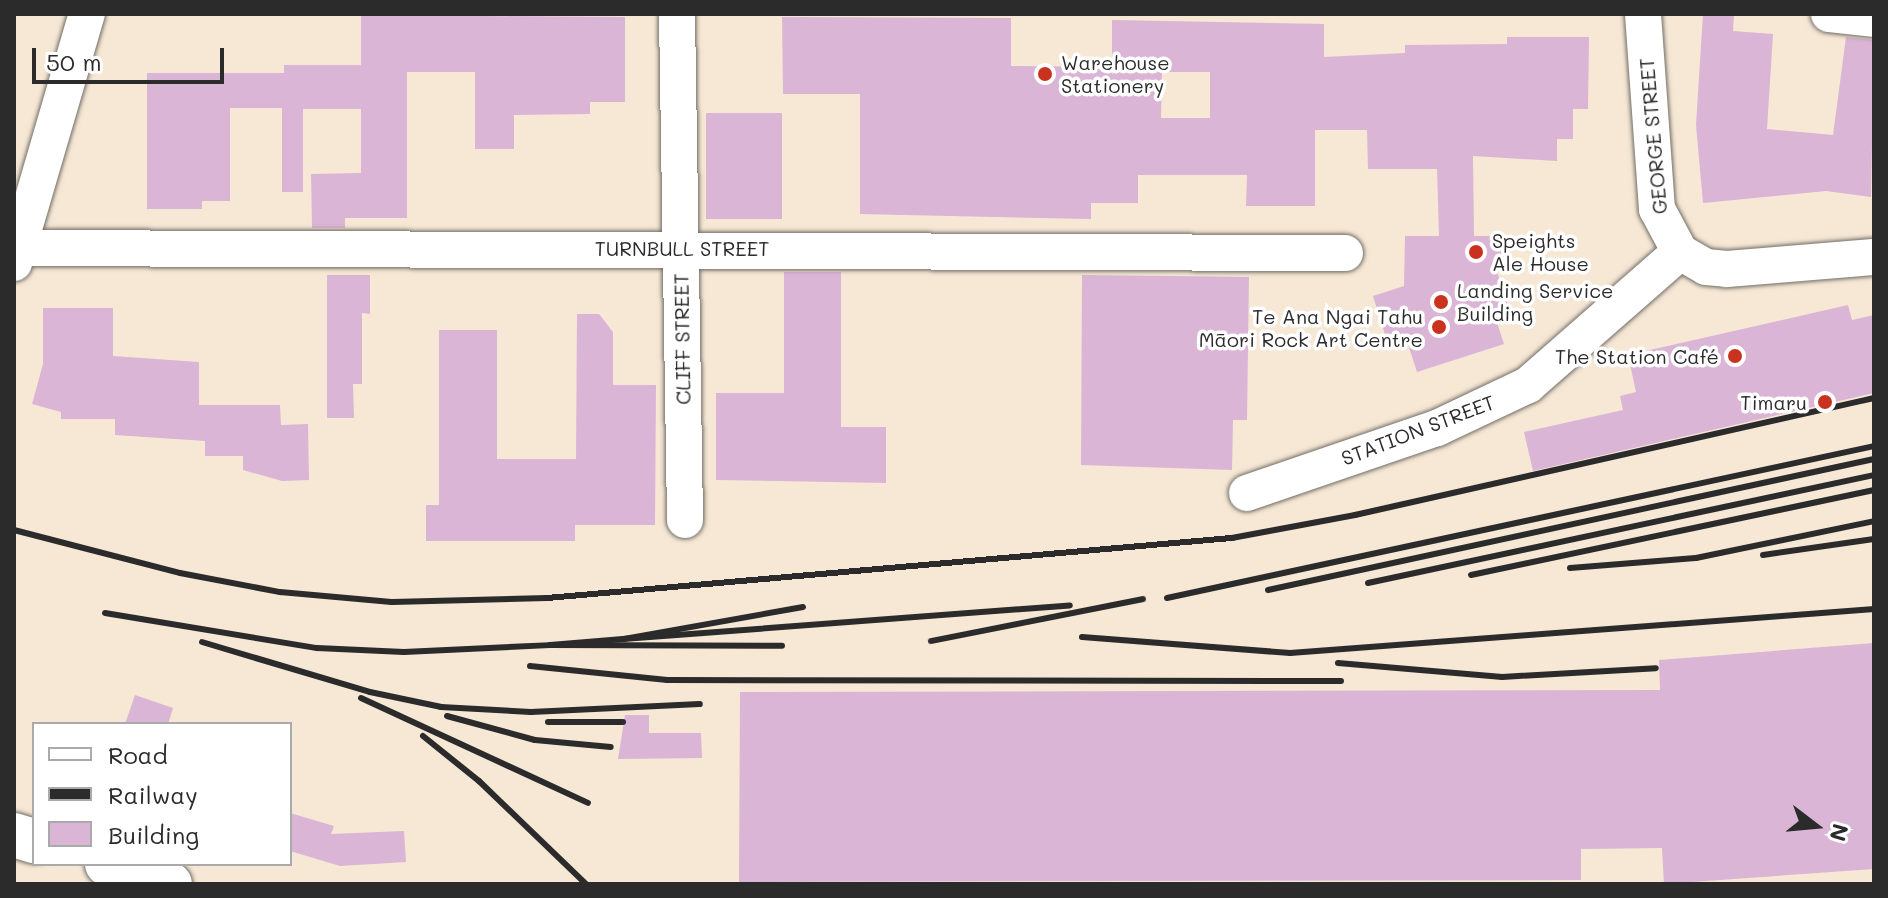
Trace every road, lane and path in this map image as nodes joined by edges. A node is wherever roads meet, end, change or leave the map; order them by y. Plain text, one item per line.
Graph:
1 (87, 14) edge
2 (677, 14) edge
3 (1643, 14) edge
4 (1829, 14) edge
5 (1874, 19) edge
6 (680, 248) junction
7 (1680, 252) junction
8 (1345, 253) dead end
9 (16, 256) edge
10 (1874, 257) edge
11 (1247, 493) dead end
12 (685, 520) dead end
13 (113, 866) edge
14 (170, 884) edge

1 - 9 street
2 - 6 street, CLIFF STREET
3 - 7 street, GEORGE STREET
4 - 5 street
6 - 8 street, TURNBULL STREET
6 - 9 street, TURNBULL STREET
6 - 12 street, CLIFF STREET
7 - 10 street
7 - 11 street, STATION STREET
13 - 14 main road

